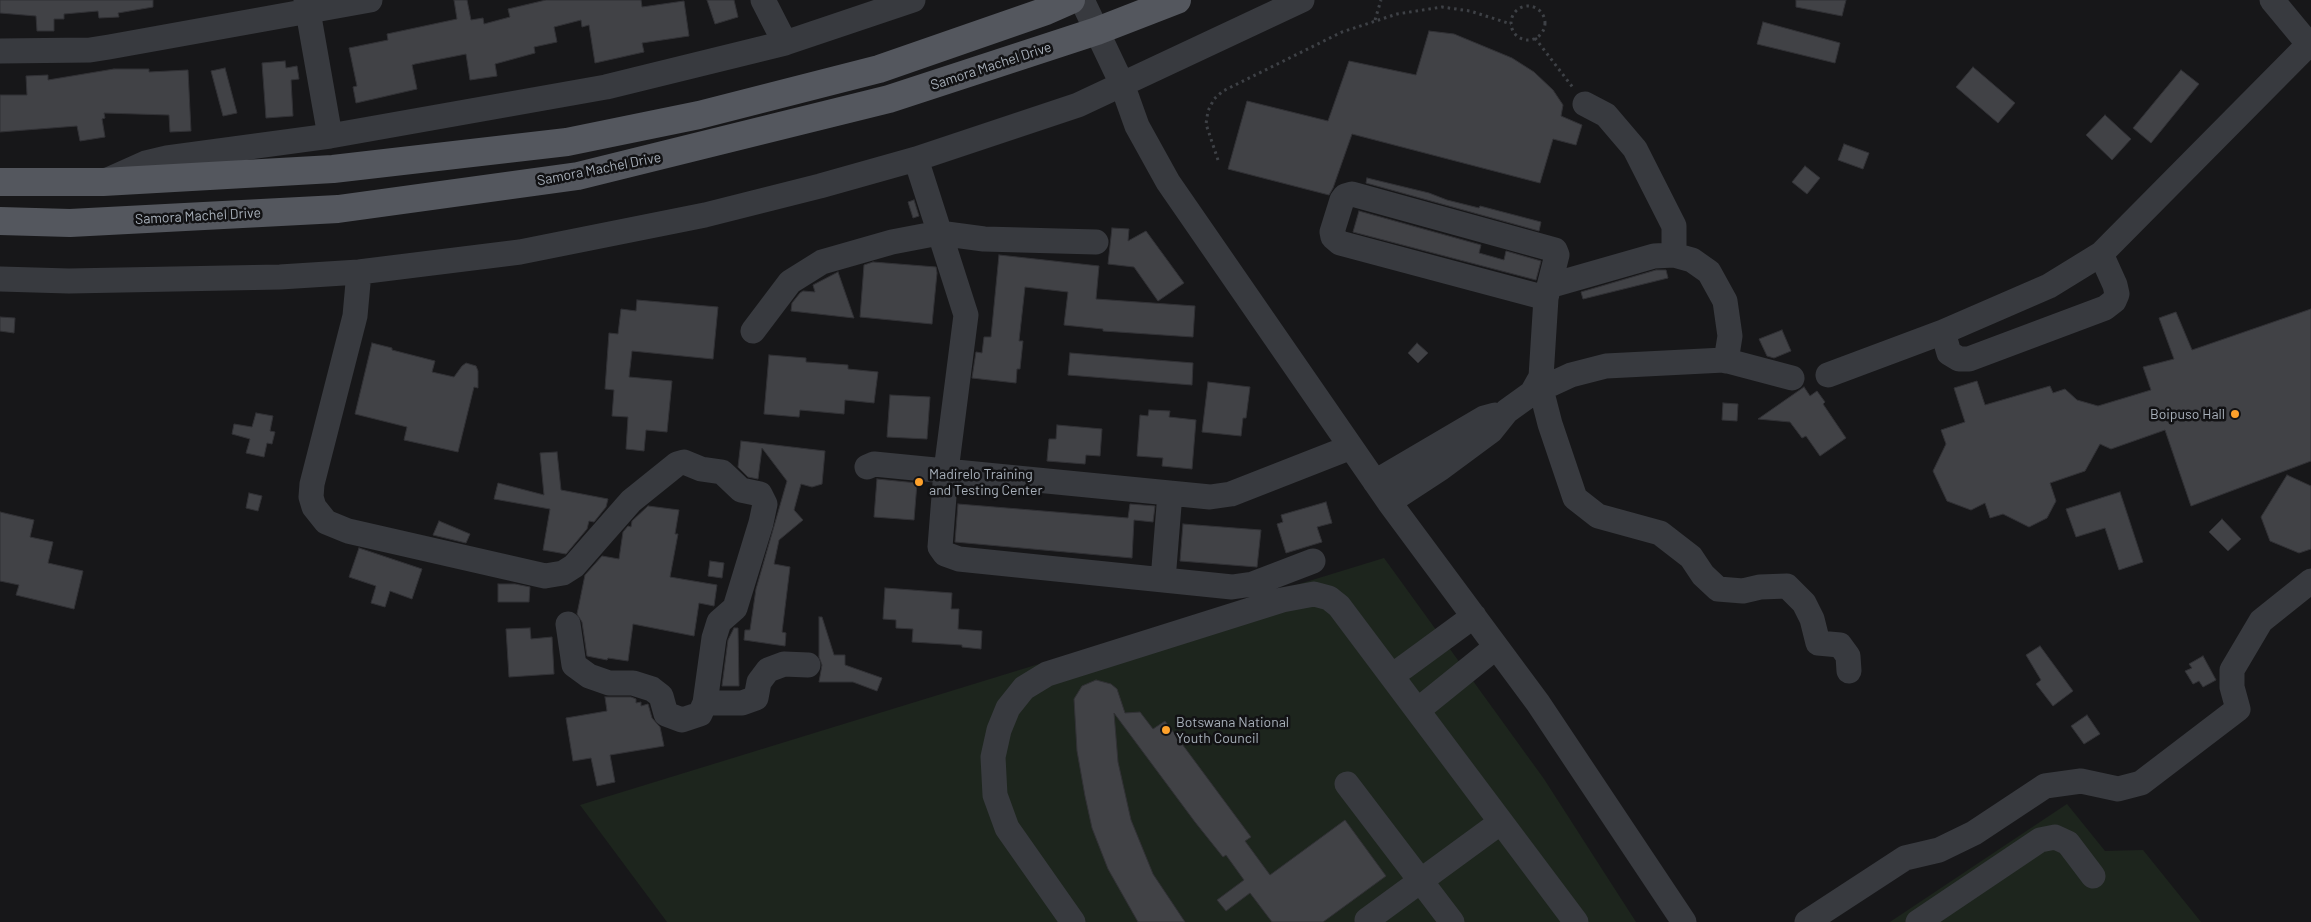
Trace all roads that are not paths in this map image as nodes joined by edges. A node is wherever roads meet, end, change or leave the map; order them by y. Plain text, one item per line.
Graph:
1 (370, 0) edge
2 (763, 0) edge
3 (913, 0) edge
4 (1071, 0) edge
5 (1082, 0) edge
6 (1177, 0) edge
7 (1302, 0) edge
8 (2273, 0) edge
9 (307, 6) edge
10 (1097, 31) junction
11 (785, 43) junction
12 (2310, 46) edge
13 (0, 51) edge
14 (1122, 84) junction
15 (1585, 104) road end
16 (330, 136) junction
17 (916, 159) junction
18 (0, 182) edge
19 (104, 182) junction
20 (0, 220) edge
21 (939, 233) junction
22 (1096, 242) dead end
23 (2101, 254) junction
24 (1674, 255) junction
25 (359, 272) junction
26 (0, 279) edge
27 (1547, 292) junction
28 (753, 331) dead end
29 (1943, 332) junction
30 (1726, 361) junction
31 (1828, 375) dead end
32 (1792, 378) dead end
33 (1536, 391) junction
34 (1506, 411) junction
35 (1351, 447) junction
36 (867, 467) dead end
37 (946, 471) junction
38 (1375, 482) junction
39 (1170, 493) junction
40 (1389, 502) junction
41 (1314, 562) dead end
42 (1163, 580) junction
43 (2311, 581) edge
44 (1474, 616) junction
45 (568, 624) dead end
46 (1496, 646) junction
47 (1427, 650) junction
48 (808, 665) dead end
49 (1849, 671) dead end
50 (1392, 676) junction
51 (1452, 683) junction
52 (705, 702) junction
53 (1418, 710) junction
54 (1347, 784) dead end
55 (1501, 822) junction
56 (2093, 876) dead end
57 (1421, 881) junction
58 (1366, 920) dead end
59 (1074, 922) edge
60 (1452, 922) edge
61 (1576, 922) edge
62 (1684, 922) edge
63 (1806, 922) edge
64 (1918, 922) edge

1 - 9 street
2 - 11 street
3 - 11 street
4 - 19 main road
5 - 10 street
6 - 10 main road, Samora Machel Drive
7 - 14 street
8 - 12 street
9 - 13 street
9 - 16 street
10 - 14 street
10 - 20 main road, Samora Machel Drive
11 - 16 street
12 - 23 street
14 - 17 street
14 - 35 street
15 - 24 street
16 - 19 street
17 - 21 street
17 - 25 street
18 - 19 main road
21 - 22 street
21 - 28 street
21 - 37 street
23 - 29 street
23 - 29 street
24 - 27 street
24 - 30 street
25 - 26 street
25 - 52 street
27 - 27 street
27 - 33 street
29 - 31 street
30 - 32 street
30 - 33 street
33 - 34 street
33 - 49 street
34 - 38 street
34 - 40 street
35 - 38 street
35 - 39 street
36 - 37 street
37 - 39 street
37 - 42 street
38 - 40 street
39 - 42 street
40 - 44 street
41 - 42 street
43 - 63 street
44 - 46 street
44 - 47 street
45 - 52 street
46 - 51 street
46 - 62 street
47 - 50 street
47 - 51 street
48 - 52 street
50 - 53 street
50 - 59 street
51 - 53 street
53 - 55 street
54 - 57 street
55 - 57 street
55 - 61 street
56 - 64 street
57 - 58 street
57 - 60 street

